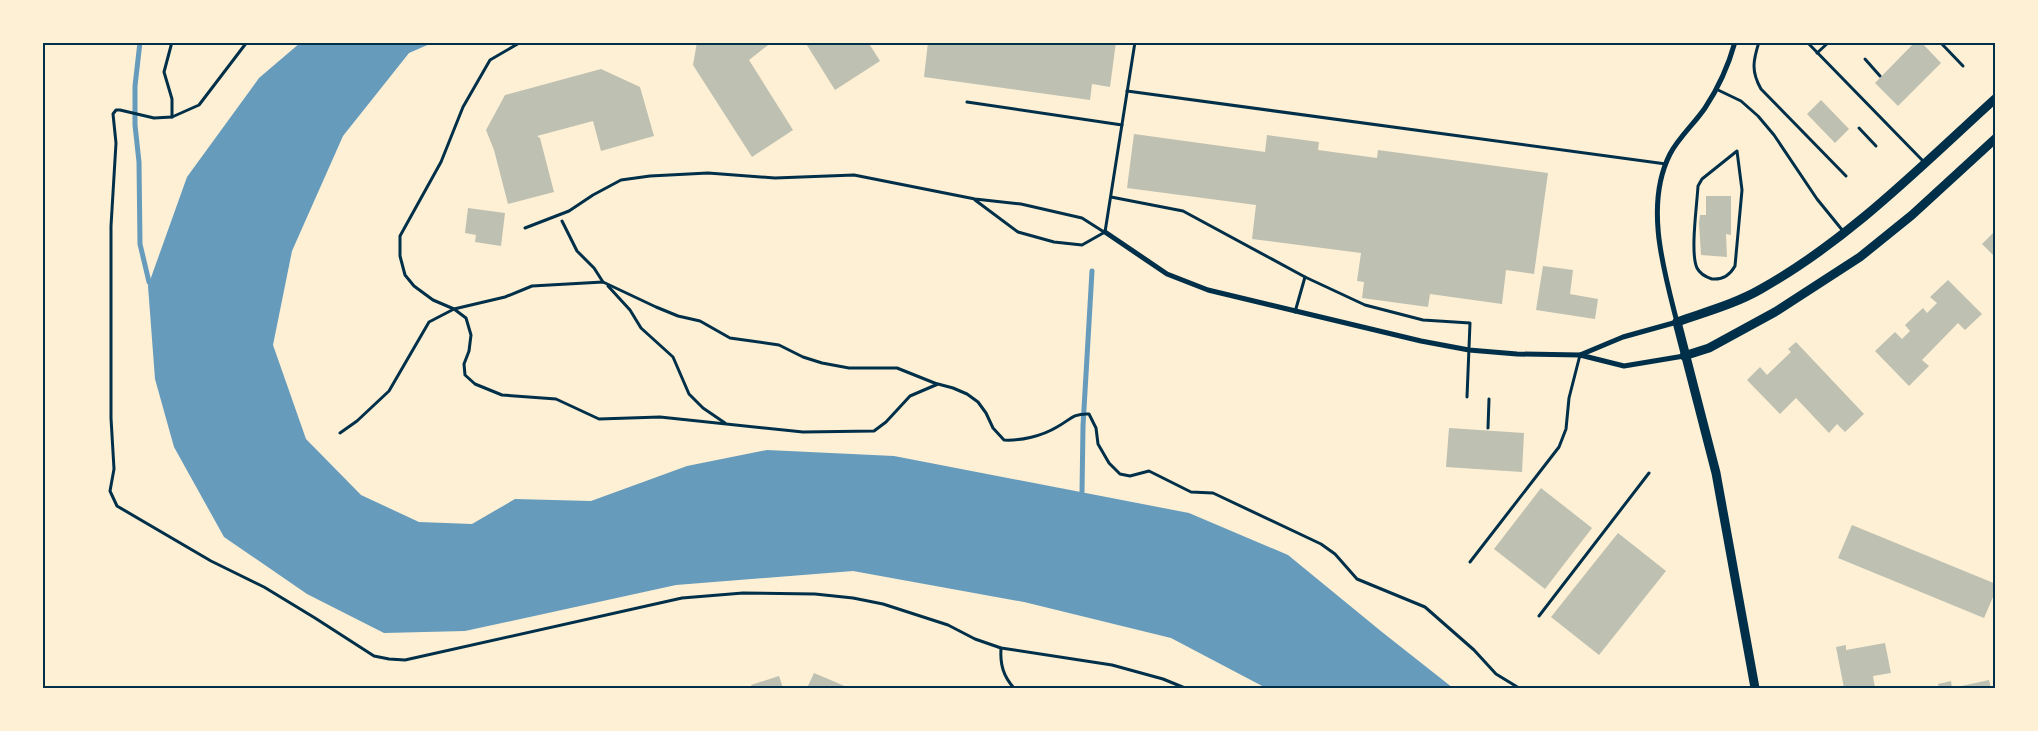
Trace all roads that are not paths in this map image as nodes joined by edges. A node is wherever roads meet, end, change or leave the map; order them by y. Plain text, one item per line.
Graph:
1 (1135, 42) edge
2 (1735, 42) edge
3 (1758, 42) edge
4 (1807, 42) edge
5 (1828, 42) edge
6 (1940, 42) edge
7 (1817, 53) junction
8 (1963, 66) dead end
9 (1716, 89) junction
10 (1127, 90) junction
11 (1996, 98) edge
12 (967, 102) dead end
13 (1122, 125) junction
14 (1996, 138) edge
15 (1737, 151) joint
16 (1925, 162) junction
17 (1667, 164) junction
18 (1846, 176) dead end
19 (1111, 197) junction
20 (975, 199) junction
21 (526, 228) dead end
22 (1105, 232) junction
23 (1845, 233) junction
24 (1305, 277) junction
25 (1295, 312) junction
26 (1677, 322) junction
27 (1469, 350) junction
28 (1580, 355) junction
29 (1684, 356) junction
30 (1467, 398) dead end
31 (1649, 473) dead end
32 (1470, 562) dead end
33 (1539, 616) dead end
34 (1755, 688) edge

1 - 10 lane
2 - 9 street
3 - 18 lane
4 - 7 lane
5 - 7 lane
6 - 8 lane
7 - 16 lane
9 - 17 street
9 - 23 lane
10 - 13 lane
10 - 17 lane
11 - 16 street
12 - 13 lane
13 - 19 lane
14 - 29 street
15 - 15 lane
16 - 23 street
17 - 26 street
19 - 22 lane
19 - 24 lane
20 - 21 lane
20 - 22 lane
20 - 22 lane
22 - 25 street
23 - 26 street
24 - 25 lane
24 - 27 lane
25 - 27 street
26 - 28 street
26 - 29 street
27 - 28 street
27 - 30 lane
28 - 29 street
28 - 32 lane
29 - 34 street
31 - 33 lane

